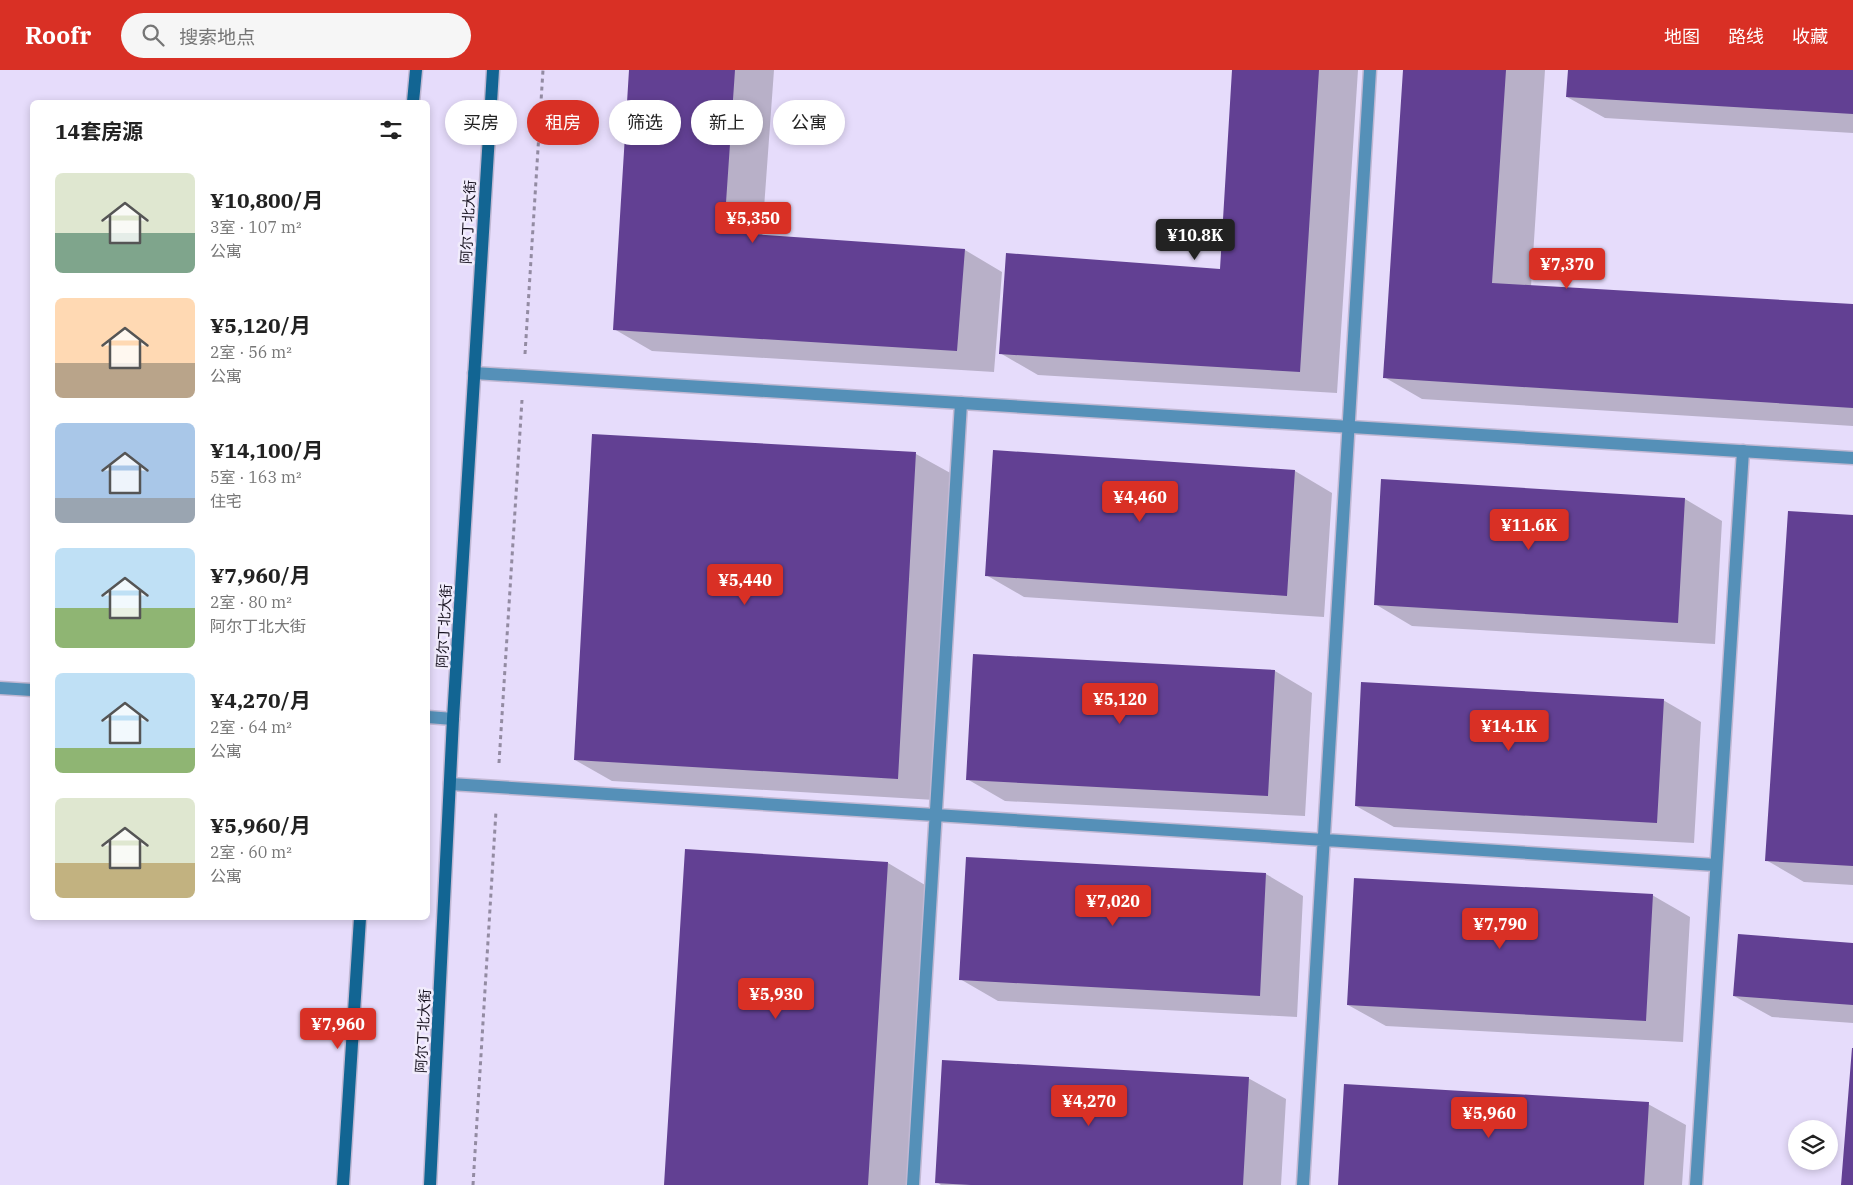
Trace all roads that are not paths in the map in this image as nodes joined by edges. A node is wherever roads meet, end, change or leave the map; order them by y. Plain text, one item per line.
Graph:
1 (416, 70) edge
2 (493, 70) edge
3 (1370, 70) edge
4 (413, 100) edge
5 (474, 373) junction
6 (961, 403) junction
7 (1348, 427) junction
8 (1743, 451) junction
9 (1853, 458) edge
10 (0, 688) edge
11 (30, 690) edge
12 (430, 717) edge
13 (453, 719) junction
14 (450, 784) junction
15 (936, 815) junction
16 (1324, 840) junction
17 (1716, 865) junction
18 (360, 920) edge
19 (343, 1185) edge
20 (430, 1185) edge
21 (913, 1185) edge
22 (1303, 1185) edge
23 (1696, 1185) edge

1 - 4 main road
2 - 5 main road, 阿尔丁北大街
3 - 7 street
5 - 6 street
5 - 13 main road, 阿尔丁北大街
6 - 7 street
6 - 15 street
7 - 8 street
7 - 16 street
8 - 9 street
8 - 17 street
10 - 11 street
12 - 13 street
13 - 14 main road, 阿尔丁北大街
14 - 15 street
14 - 20 main road, 阿尔丁北大街
15 - 16 street
15 - 21 street
16 - 17 street
16 - 22 street
17 - 23 street
18 - 19 main road

